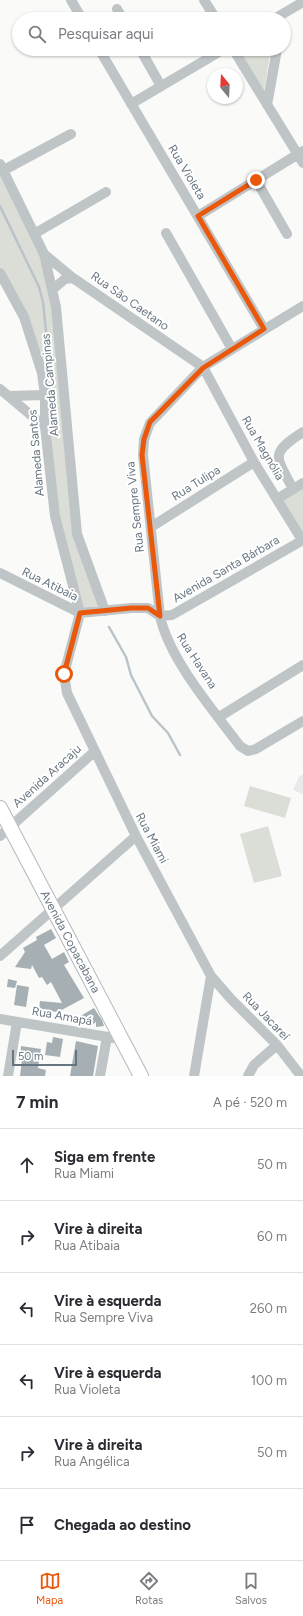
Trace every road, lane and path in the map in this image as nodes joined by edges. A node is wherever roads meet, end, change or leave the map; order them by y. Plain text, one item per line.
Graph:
1 (71, 0) edge
2 (204, 0) edge
3 (303, 2) edge
4 (117, 9) dead end
5 (78, 12) edge
6 (118, 12) edge
7 (212, 12) edge
8 (288, 12) edge
9 (103, 56) edge
10 (144, 56) edge
11 (212, 56) edge
12 (237, 56) edge
13 (276, 56) edge
14 (161, 86) junction
15 (131, 104) junction
16 (268, 105) junction
17 (71, 134) dead end
18 (301, 156) edge
19 (2, 167) edge
20 (256, 180) junction
21 (106, 192) dead end
22 (198, 216) junction
23 (166, 233) dead end
24 (34, 234) junction
25 (287, 234) dead end
26 (44, 254) junction
27 (0, 273) edge
28 (73, 278) junction
29 (53, 289) junction
30 (303, 306) edge
31 (264, 329) junction
32 (232, 349) junction
33 (203, 368) junction
34 (0, 389) edge
35 (9, 396) junction
36 (45, 396) junction
37 (45, 427) junction
38 (303, 432) edge
39 (254, 462) junction
40 (303, 483) edge
41 (293, 489) junction
42 (276, 499) junction
43 (151, 527) junction
44 (302, 540) edge
45 (0, 573) edge
46 (105, 611) junction
47 (80, 613) junction
48 (160, 616) junction
49 (303, 665) edge
50 (219, 717) junction
51 (303, 721) edge
52 (94, 752) junction
53 (0, 808) edge
54 (5, 832) edge
55 (136, 836) junction
56 (52, 910) junction
57 (0, 956) edge
58 (211, 976) junction
59 (0, 1018) edge
60 (17, 1022) junction
61 (114, 1038) junction
62 (277, 1045) junction
63 (8, 1076) edge
64 (100, 1076) edge
65 (141, 1076) edge
66 (194, 1076) edge
67 (248, 1076) edge
68 (301, 1076) edge

1 - 5 street
2 - 7 street
3 - 8 street
4 - 6 street
9 - 15 street, Rua Violeta
10 - 14 street
11 - 14 street
12 - 16 street
13 - 16 street
14 - 15 street
15 - 22 street, Rua Violeta
16 - 18 street
17 - 19 street
18 - 20 street
19 - 24 street, Alameda Campinas
20 - 22 street
20 - 25 street
21 - 24 street
22 - 31 street, Rua Violeta
23 - 32 street
24 - 26 street, Alameda Campinas
26 - 28 street, Rua São Caetano
26 - 29 street, Alameda Campinas
27 - 36 street, Alameda Santos
28 - 29 street
28 - 33 street, Rua São Caetano
29 - 46 street, Alameda Campinas
30 - 31 street, Rua Sempre Viva
31 - 32 street, Rua Sempre Viva
32 - 33 street, Rua Sempre Viva
33 - 39 street, Rua Magnólia
33 - 43 street, Rua Sempre Viva
34 - 35 street
35 - 36 street
35 - 37 street
36 - 37 street, Alameda Santos
37 - 47 street, Alameda Santos
38 - 41 street
39 - 42 street, Rua Magnólia
39 - 43 street, Rua Tulipa
40 - 41 street
41 - 42 street
42 - 44 street, Rua Magnólia
43 - 48 street, Rua Sempre Viva
44 - 48 street, Avenida Santa Bárbara
45 - 47 street, Rua Atibaia
46 - 47 street, Rua Atibaia
46 - 48 street, Rua Atibaia
47 - 52 street, Rua Miami
48 - 50 street, Rua Havana
49 - 50 street
50 - 51 street, Rua Havana
52 - 54 street, Avenida Aracaju
52 - 55 street, Rua Miami
53 - 54 street, Avenida Copacabana
54 - 56 street, Avenida Copacabana
55 - 56 street
55 - 58 street, Rua Miami
56 - 57 street
56 - 61 street, Avenida Copacabana
58 - 62 street, Rua Jacareí
58 - 66 street
59 - 60 street, Rua Amapá
60 - 61 street, Rua Amapá
60 - 63 street
61 - 64 street
61 - 65 street, Avenida Copacabana
62 - 67 street
62 - 68 street, Rua Jacareí

